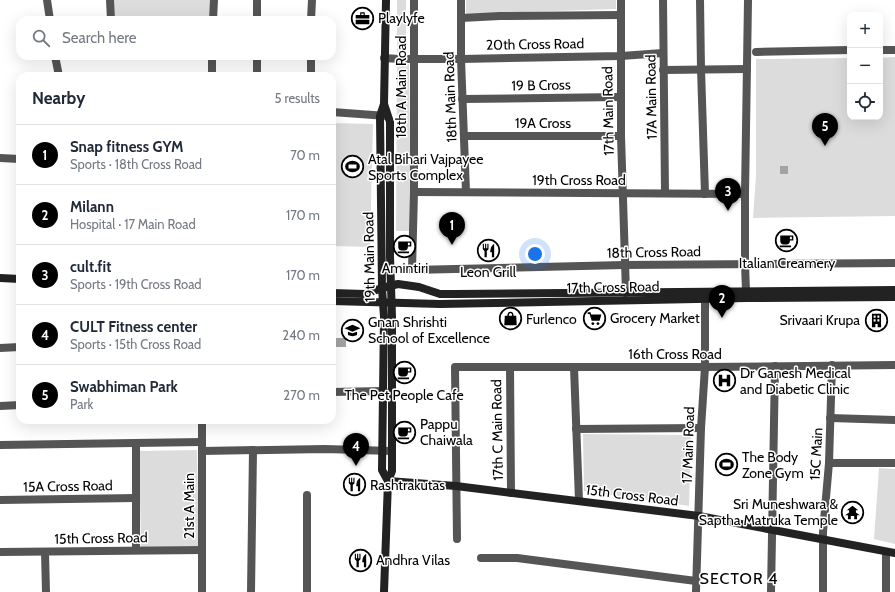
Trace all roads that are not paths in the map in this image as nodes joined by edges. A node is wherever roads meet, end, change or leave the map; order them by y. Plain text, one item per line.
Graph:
1 (47, 0) edge
2 (110, 0) edge
3 (214, 0) edge
4 (257, 0) edge
5 (312, 0) edge
6 (386, 0) edge
7 (414, 0) edge
8 (461, 0) edge
9 (621, 0) edge
10 (663, 0) edge
11 (700, 0) edge
12 (748, 0) edge
13 (621, 15) junction
14 (49, 16) edge
15 (111, 16) edge
16 (213, 16) edge
17 (257, 16) edge
18 (312, 16) edge
19 (461, 18) junction
20 (847, 50) edge
21 (883, 50) edge
22 (895, 50) edge
23 (756, 52) dead end
24 (663, 53) junction
25 (621, 56) junction
26 (384, 58) junction
27 (399, 59) dead end
28 (411, 59) junction
29 (461, 59) junction
30 (56, 60) edge
31 (212, 60) edge
32 (257, 60) edge
33 (311, 60) edge
34 (701, 69) junction
35 (747, 69) junction
36 (663, 70) junction
37 (58, 72) edge
38 (212, 72) edge
39 (257, 72) edge
40 (311, 72) edge
41 (621, 97) junction
42 (462, 99) junction
43 (384, 104) junction
44 (336, 112) edge
45 (380, 116) junction
46 (389, 116) junction
47 (464, 136) junction
48 (621, 136) junction
49 (0, 158) edge
50 (16, 160) edge
51 (414, 192) junction
52 (466, 192) junction
53 (623, 193) junction
54 (665, 194) junction
55 (704, 194) junction
56 (745, 194) junction
57 (895, 263) edge
58 (744, 264) junction
59 (624, 265) junction
60 (412, 270) joint
61 (0, 278) edge
62 (16, 278) edge
63 (391, 285) junction
64 (382, 288) junction
65 (895, 290) edge
66 (430, 291) junction
67 (746, 291) junction
68 (336, 293) edge
69 (626, 293) junction
70 (895, 297) edge
71 (705, 299) junction
72 (336, 301) edge
73 (382, 302) junction
74 (392, 302) junction
75 (430, 303) junction
76 (16, 347) edge
77 (0, 348) edge
78 (832, 365) junction
79 (895, 365) edge
80 (574, 366) junction
81 (776, 366) junction
82 (510, 367) junction
83 (705, 367) junction
84 (384, 391) junction
85 (336, 392) edge
86 (16, 405) edge
87 (0, 406) edge
88 (830, 418) junction
89 (895, 420) edge
90 (202, 424) edge
91 (701, 428) junction
92 (576, 429) junction
93 (136, 443) junction
94 (0, 445) edge
95 (202, 447) junction
96 (253, 450) junction
97 (383, 451) junction
98 (392, 451) junction
99 (829, 463) junction
100 (895, 463) edge
101 (388, 481) junction
102 (456, 486) junction
103 (511, 493) junction
104 (307, 495) dead end
105 (136, 498) junction
106 (0, 500) edge
107 (579, 501) junction
108 (699, 516) junction
109 (772, 531) junction
110 (457, 539) dead end
111 (823, 540) junction
112 (136, 550) junction
113 (202, 550) junction
114 (0, 552) edge
115 (45, 552) junction
116 (886, 552) junction
117 (895, 554) edge
118 (480, 558) dead end
119 (696, 581) junction
120 (46, 592) edge
121 (202, 592) edge
122 (251, 592) edge
123 (307, 592) edge
124 (384, 592) edge
125 (696, 592) edge
126 (771, 592) edge
127 (824, 592) edge
128 (886, 592) edge

1 - 14 street
2 - 15 street
3 - 16 street
4 - 17 street
5 - 18 street
6 - 26 main road, 19th Main Road
7 - 28 street, 18th A Main Road
8 - 19 street, 18th Main Road
9 - 13 street, 17th Main Road
10 - 24 street, 17A Main Road
11 - 34 street
12 - 35 street
13 - 19 street
13 - 25 street, 17th Main Road
19 - 29 street, 18th Main Road
20 - 23 street
21 - 22 street
24 - 25 street, 20th Cross Road
24 - 36 street, 17A Main Road
25 - 29 street, 20th Cross Road
25 - 41 street, 17th Main Road
26 - 27 street
26 - 43 main road, 19th Main Road
28 - 29 street, 20th Cross Road
28 - 51 street, 18th A Main Road
29 - 42 street, 18th Main Road
30 - 37 street
31 - 38 street
32 - 39 street
33 - 40 street
34 - 35 street
34 - 36 street
34 - 55 street
35 - 56 street
36 - 54 street, 17A Main Road
41 - 42 street, 19 B Cross
41 - 48 street, 17th Main Road
42 - 47 street, 18th Main Road
43 - 45 main road, 19th Main Road
43 - 46 main road, 19th Main Road
44 - 45 street
45 - 46 street
45 - 64 main road, 19th Main Road
46 - 63 main road, 19th Main Road
47 - 48 street, 19A Cross
47 - 52 street, 18th Main Road
48 - 53 street, 17th Main Road
49 - 50 street
51 - 52 street, 19th Cross Road
51 - 60 street, 18th A Main Road
52 - 53 street, 19th Cross Road
53 - 54 street, 19th Cross Road
53 - 59 street, 17th Main Road
54 - 55 street, 19th Cross Road
55 - 56 street, 19th Cross Road
56 - 58 street
57 - 58 street, 18th Cross Road
58 - 59 street, 18th Cross Road
58 - 67 street
59 - 60 street, 18th Cross Road
59 - 69 street, 17th Main Road
61 - 62 main road
63 - 64 main road, 17th Cross Road
63 - 66 main road, 17th Cross Road
63 - 74 main road, 19th Main Road
64 - 68 main road, 17th Cross Road
64 - 73 main road, 19th Main Road
65 - 67 main road, 17th Cross Road
66 - 69 main road, 17th Cross Road
66 - 75 main road
67 - 69 main road, 17th Cross Road
70 - 71 main road, 17th Cross Road
71 - 75 main road, 17th Cross Road
71 - 83 street, 17 Main Road
72 - 73 main road, 17th Cross Road
73 - 74 main road, 17th Cross Road
73 - 84 main road, 19th Main Road
74 - 75 main road, 17th Cross Road
74 - 98 main road, 19th Main Road
76 - 77 street
78 - 79 street, 16th Cross Road
78 - 81 street, 16th Cross Road
78 - 88 street, 15C Main
80 - 82 street, 16th Cross Road
80 - 83 street, 16th Cross Road
80 - 92 street
81 - 83 street, 16th Cross Road
81 - 109 street
82 - 102 street, 16th Cross Road
82 - 103 street, 17th C Main Road
83 - 91 street, 17 Main Road
84 - 85 street
84 - 97 main road, 19th Main Road
86 - 87 street
88 - 89 street
88 - 99 street, 15C Main
90 - 95 street, 21st A Main
91 - 92 street
91 - 108 street, 17 Main Road
92 - 107 street
93 - 94 street
93 - 95 street
93 - 105 street
95 - 96 street
95 - 113 street, 21st A Main
96 - 97 street
96 - 122 street
97 - 98 street
97 - 101 main road, 19th Main Road
98 - 101 main road, 19th Main Road
99 - 100 street
99 - 111 street, 15C Main
101 - 102 main road, 15th Cross Road
101 - 124 main road, 19th Main Road
102 - 103 main road, 15th Cross Road
102 - 110 street
103 - 107 main road, 15th Cross Road
104 - 123 street
105 - 106 street, 15A Cross Road
105 - 112 street
107 - 108 main road, 15th Cross Road
108 - 109 main road, 15th Cross Road
108 - 119 street, 17 Main Road
109 - 111 main road, 15th Cross Road
109 - 126 street
111 - 116 main road, 15th Cross Road
111 - 127 street, 15C Main
112 - 113 street, 15th Cross Road
112 - 115 street, 15th Cross Road
113 - 121 street, 21st A Main
114 - 115 street, 15th Cross Road
115 - 120 street
116 - 117 main road, 15th Cross Road
116 - 128 street
118 - 119 street
119 - 125 street, 17 Main Road

